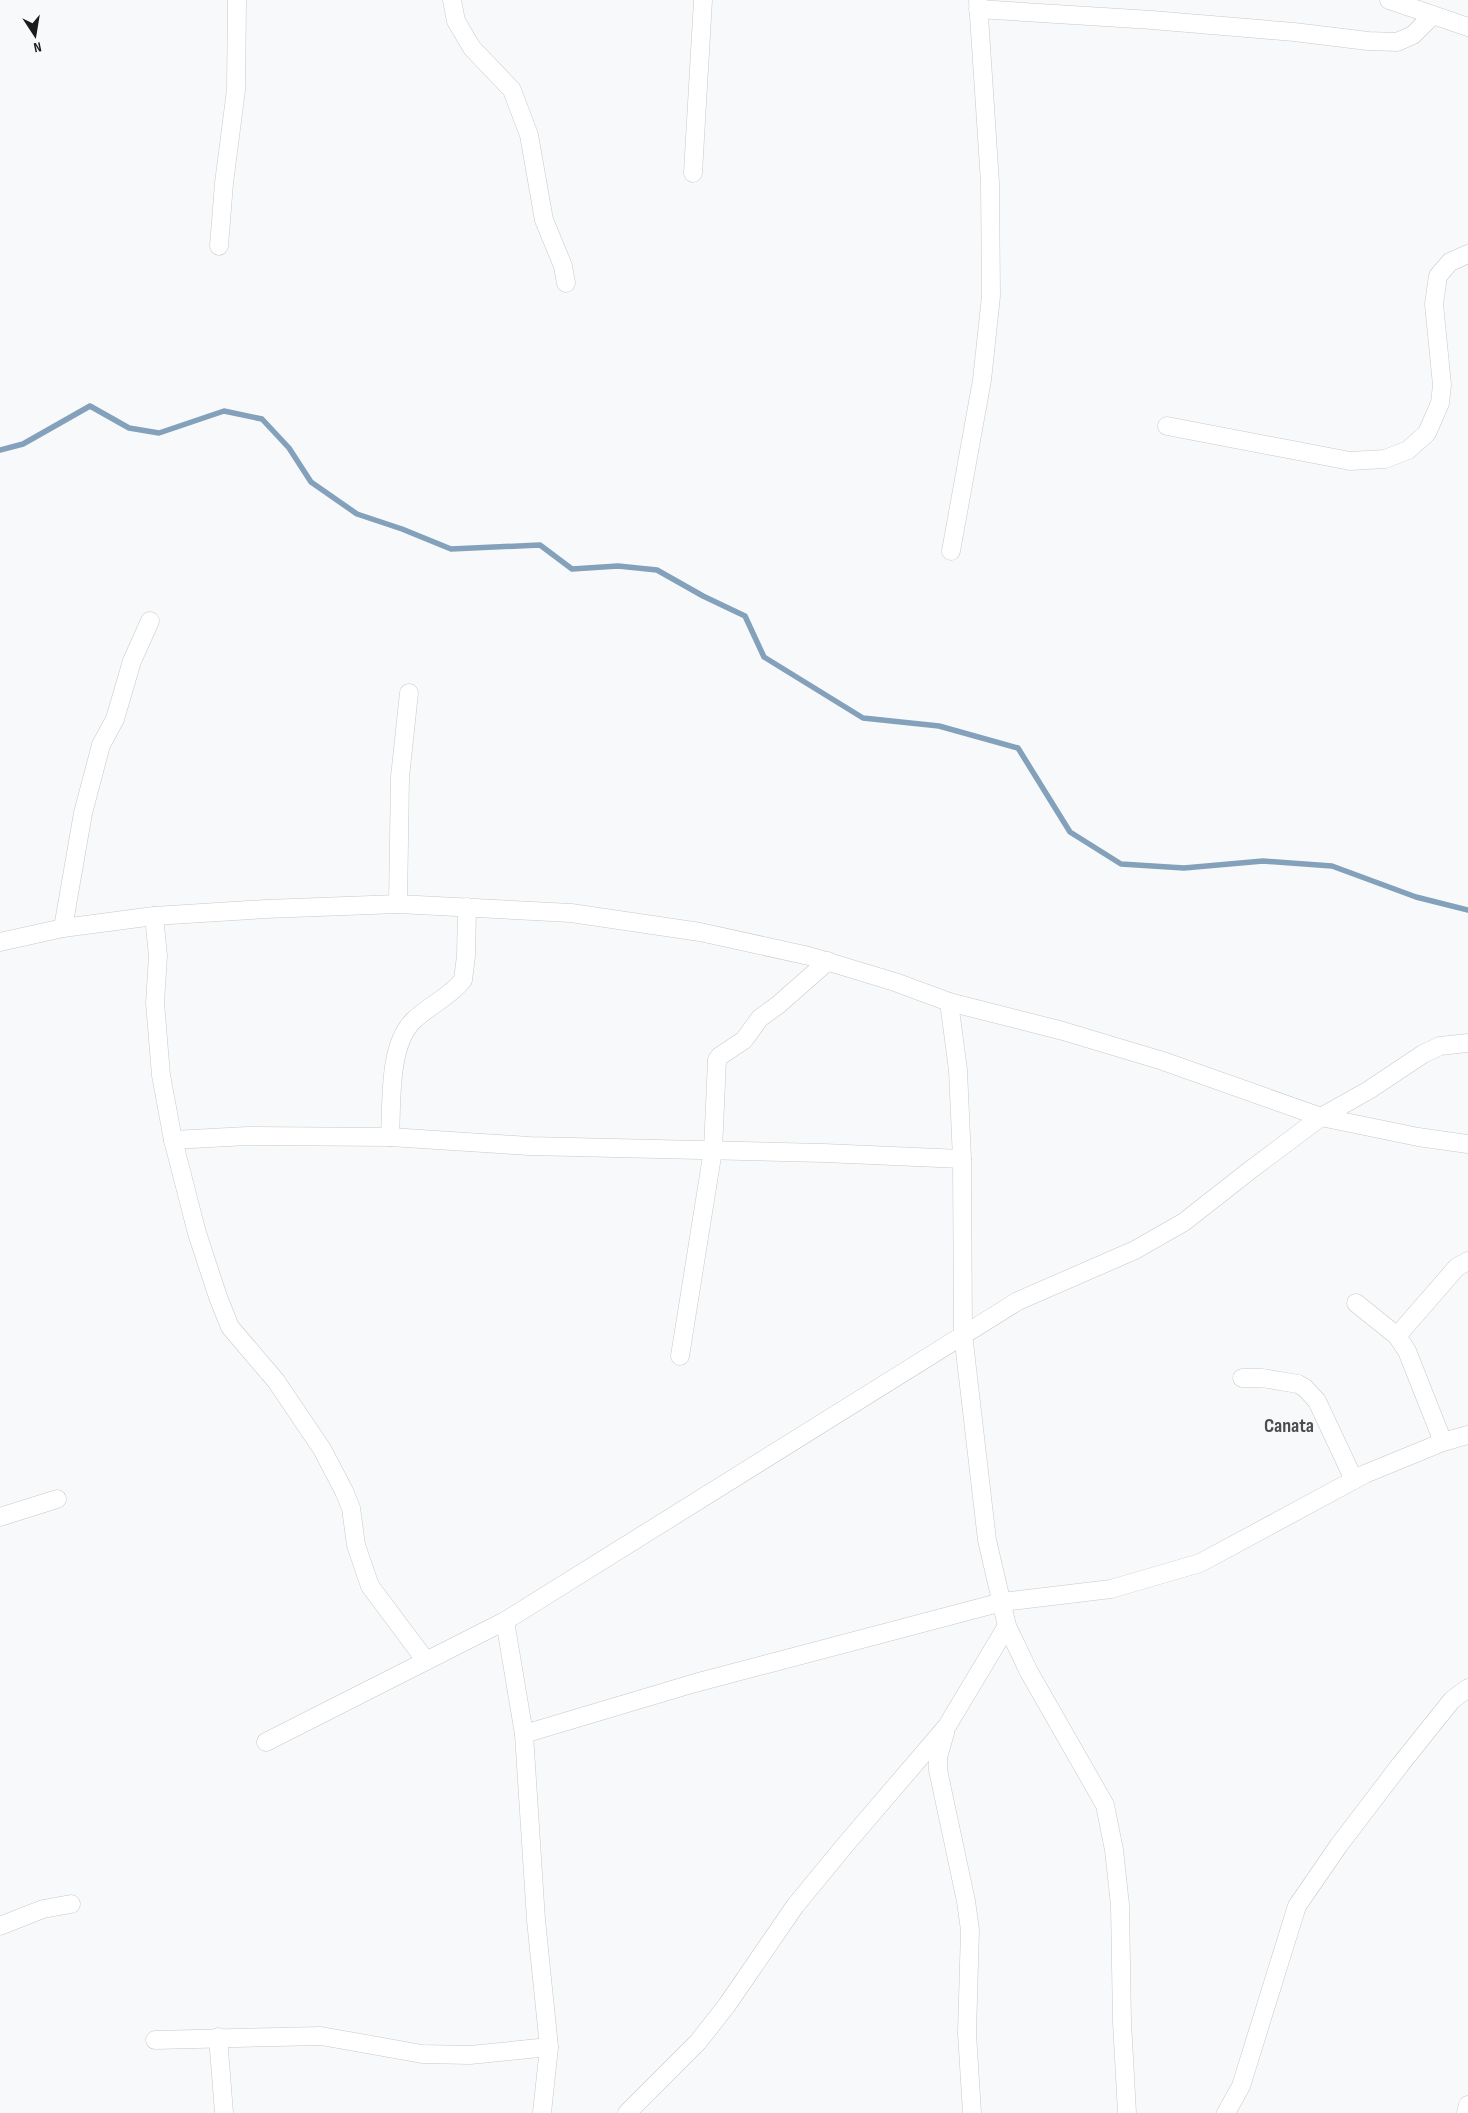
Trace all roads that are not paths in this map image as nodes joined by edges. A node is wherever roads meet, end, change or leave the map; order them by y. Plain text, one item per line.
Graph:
1 (237, 0) edge
2 (452, 0) edge
3 (702, 0) edge
4 (1389, 0) edge
5 (978, 4) edge
6 (1433, 15) junction
7 (1468, 27) edge
8 (693, 173) dead end
9 (219, 246) dead end
10 (1468, 254) edge
11 (566, 283) dead end
12 (1167, 426) dead end
13 (951, 551) dead end
14 (150, 621) dead end
15 (409, 693) dead end
16 (398, 904) junction
17 (467, 908) junction
18 (154, 916) junction
19 (63, 928) junction
20 (0, 942) edge
21 (828, 962) junction
22 (949, 1002) junction
23 (1468, 1043) edge
24 (1321, 1117) junction
25 (390, 1136) junction
26 (173, 1140) junction
27 (1468, 1144) edge
28 (713, 1150) junction
29 (962, 1159) junction
30 (1468, 1261) edge
31 (1356, 1304) dead end
32 (963, 1334) junction
33 (1397, 1336) junction
34 (680, 1356) dead end
35 (1242, 1378) dead end
36 (1468, 1435) edge
37 (1443, 1442) junction
38 (1354, 1480) junction
39 (57, 1499) dead end
40 (0, 1517) edge
41 (1002, 1602) junction
42 (505, 1620) junction
43 (1007, 1626) junction
44 (426, 1661) junction
45 (1468, 1688) edge
46 (947, 1726) junction
47 (524, 1734) junction
48 (266, 1742) dead end
49 (71, 1904) dead end
50 (0, 1926) edge
51 (218, 2038) junction
52 (155, 2040) dead end
53 (549, 2047) junction
54 (1468, 2105) edge
55 (224, 2113) edge
56 (542, 2113) edge
57 (627, 2113) edge
58 (972, 2113) edge
59 (1127, 2113) edge
60 (1226, 2113) edge
61 (1466, 2113) edge

1 - 9 street
2 - 11 street
3 - 8 street
4 - 6 street
5 - 6 street
5 - 13 street
6 - 7 street
10 - 12 street
14 - 19 street
15 - 16 street
16 - 17 street
16 - 18 street
17 - 21 street
17 - 25 street
18 - 19 street
18 - 26 street
19 - 20 street
21 - 22 street
21 - 28 street
22 - 24 street
22 - 29 street
23 - 24 street
24 - 27 street
24 - 32 street
25 - 26 street
25 - 28 street
26 - 44 street
28 - 29 street
28 - 34 street
29 - 32 street
30 - 33 street
31 - 33 street
32 - 41 street
32 - 42 street
33 - 37 street
35 - 38 street
36 - 37 street
37 - 38 street
38 - 41 street
39 - 40 street
41 - 43 street
41 - 47 street
42 - 44 street
42 - 47 street
43 - 46 street
43 - 59 street
44 - 48 street
45 - 60 street
46 - 57 street
46 - 58 street
47 - 53 street
49 - 50 street
51 - 52 street
51 - 53 street
51 - 55 street
53 - 56 street
54 - 61 street

